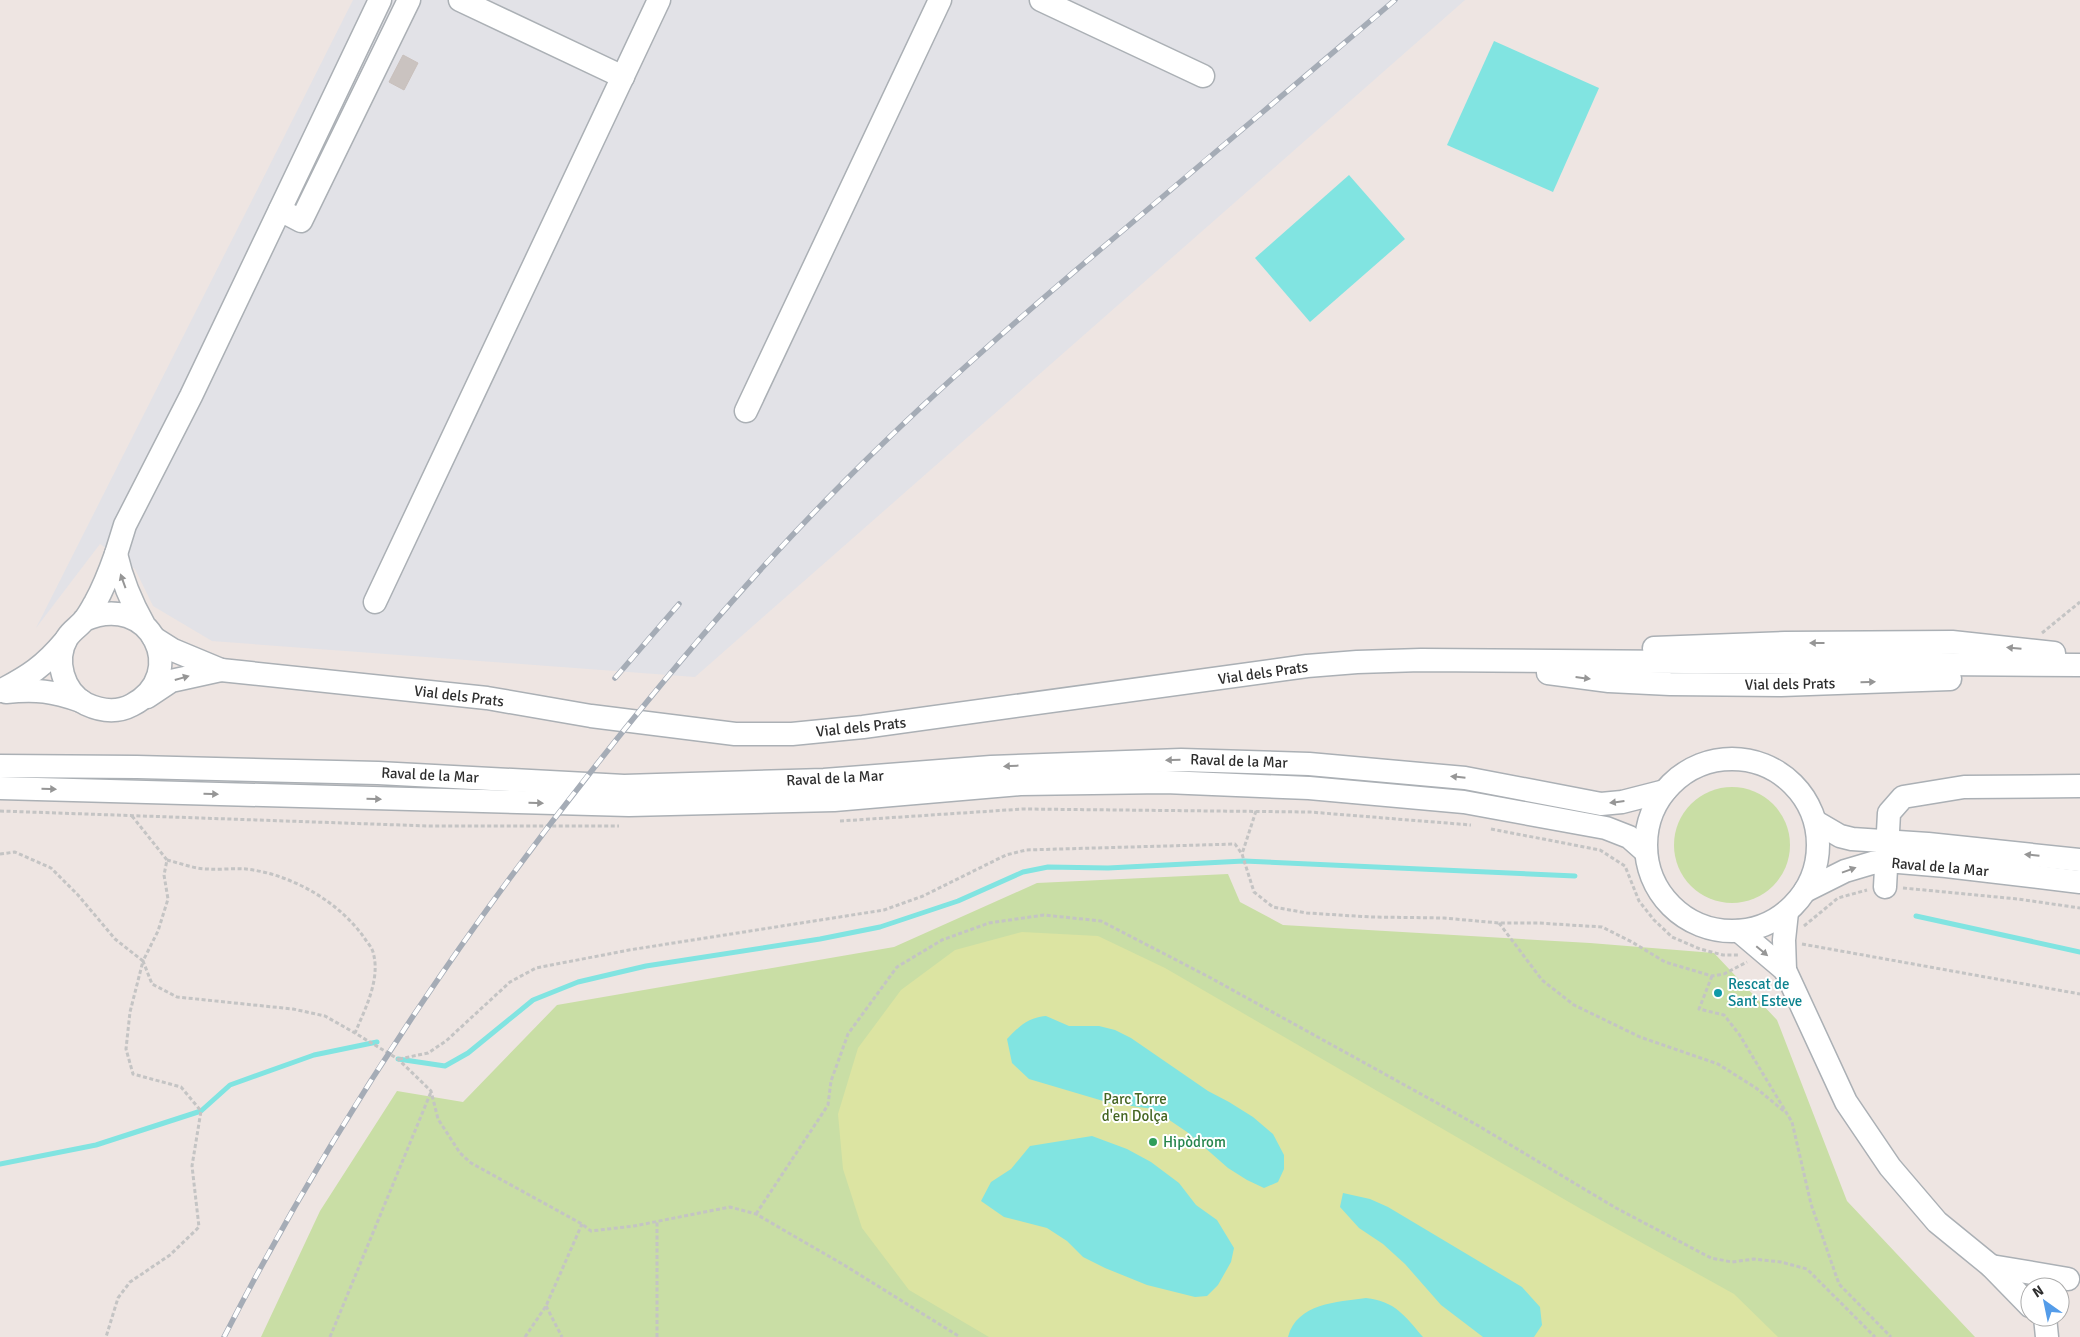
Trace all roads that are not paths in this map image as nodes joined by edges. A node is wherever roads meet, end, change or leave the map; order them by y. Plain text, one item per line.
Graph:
1 (380, 0) edge
2 (409, 0) edge
3 (460, 0) edge
4 (660, 0) edge
5 (940, 0) edge
6 (1041, 0) edge
7 (1203, 76) dead end
8 (623, 77) junction
9 (280, 210) junction
10 (746, 411) dead end
11 (116, 554) junction
12 (374, 602) dead end
13 (84, 620) junction
14 (149, 632) junction
15 (66, 640) junction
16 (2080, 657) edge
17 (1501, 661) junction
18 (2080, 664) edge
19 (221, 670) junction
20 (2080, 672) edge
21 (0, 692) edge
22 (81, 701) junction
23 (140, 701) junction
24 (0, 766) edge
25 (2080, 786) edge
26 (0, 788) edge
27 (1665, 791) junction
28 (1816, 822) junction
29 (1888, 851) junction
30 (1646, 852) junction
31 (2080, 860) edge
32 (2080, 882) edge
33 (1886, 887) road end
34 (1805, 891) junction
35 (1787, 912) junction
36 (1739, 931) junction
37 (1785, 970) junction
38 (1991, 1266) junction
39 (2052, 1277) edge
40 (2020, 1297) edge

1 - 9 street, Vial dels Prats
2 - 9 street
3 - 8 street
4 - 8 street
5 - 10 street
6 - 7 street
8 - 12 street
9 - 11 street, Vial dels Prats
11 - 13 street, Vial dels Prats
14 -> 11 street
13 - 14 street, Vial dels Prats
13 - 15 street, Vial dels Prats
14 - 19 street, Vial dels Prats
14 - 23 street
15 - 21 street, Vial dels Prats
15 - 22 street
16 -> 17 street, Vial dels Prats
17 - 18 street, Vial dels Prats
17 - 19 street, Vial dels Prats
17 -> 20 street, Vial dels Prats
23 -> 19 street, Vial dels Prats
21 - 22 street, Vial dels Prats
22 - 23 street, Vial dels Prats
27 -> 24 street, Raval de la Mar
25 - 29 street
26 -> 30 street, Raval de la Mar
27 - 28 street, Raval de la Mar
27 - 30 street, Raval de la Mar
28 - 29 street, Raval de la Mar
28 - 34 street, Raval de la Mar
31 -> 29 street, Raval de la Mar
29 - 32 street, Raval de la Mar
29 - 33 street
34 -> 29 street, Raval de la Mar
30 - 36 street, Raval de la Mar
34 - 35 street, Raval de la Mar
35 - 36 street, Raval de la Mar
35 - 37 street
36 -> 37 street
37 - 38 street
38 - 39 street
38 - 40 street

